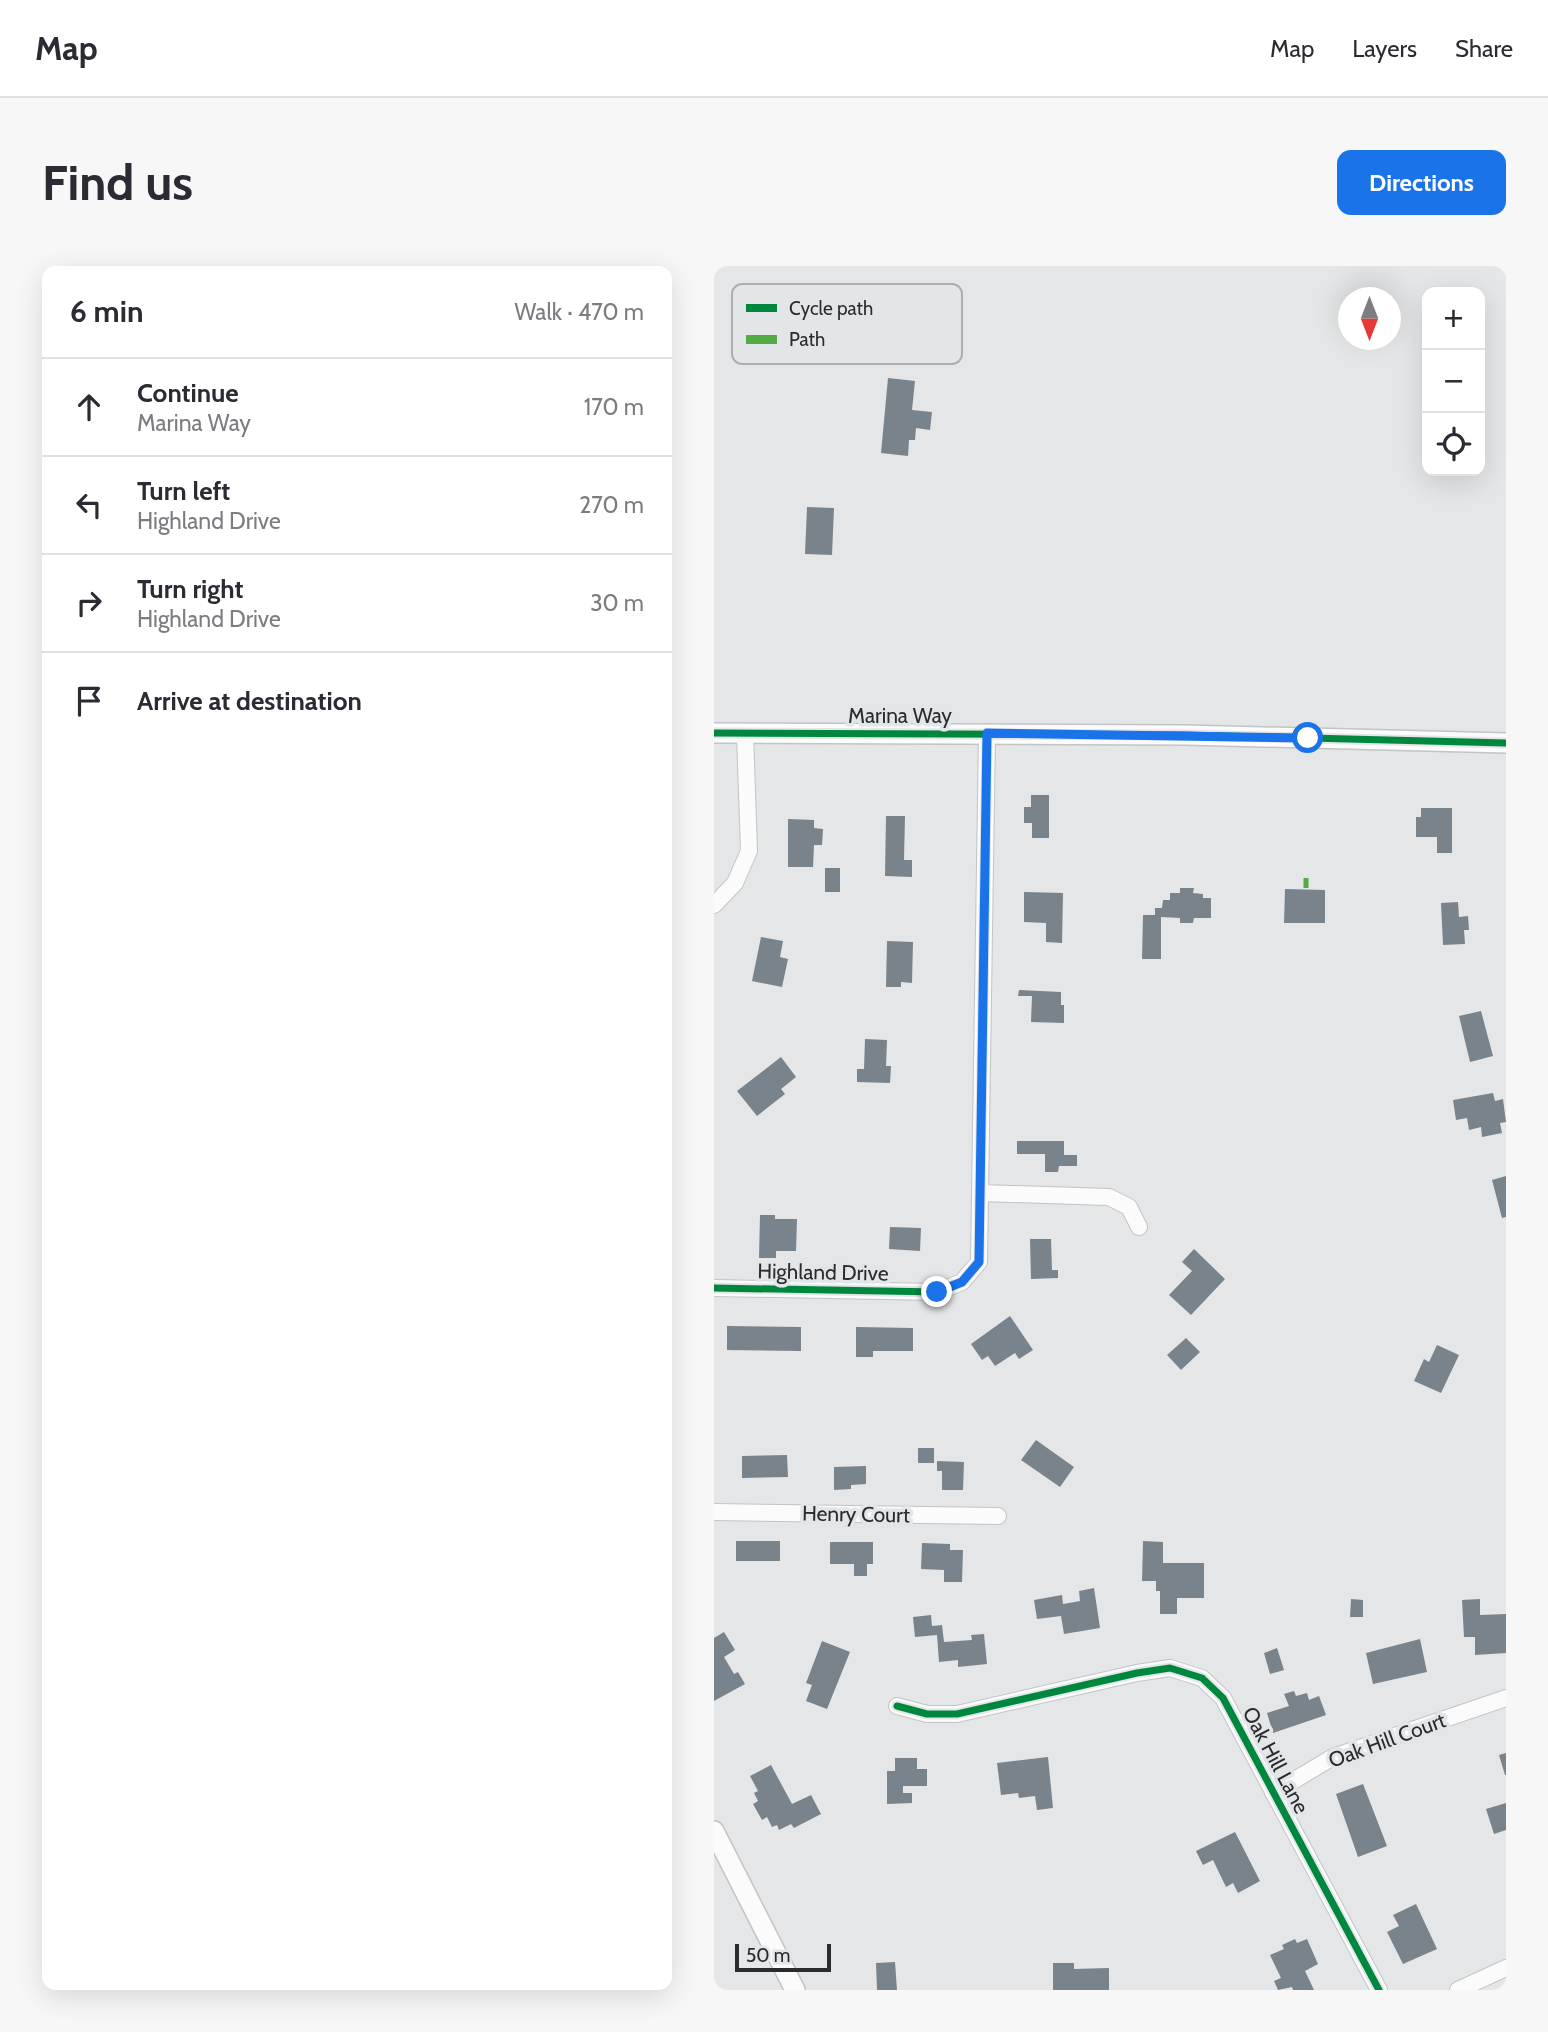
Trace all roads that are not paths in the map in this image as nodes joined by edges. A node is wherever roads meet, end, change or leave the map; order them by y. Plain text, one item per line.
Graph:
1 (714, 733) edge
2 (745, 733) junction
3 (987, 733) junction
4 (1506, 743) edge
5 (714, 905) edge
6 (981, 1193) junction
7 (1139, 1227) dead end
8 (714, 1288) edge
9 (714, 1512) edge
10 (998, 1516) dead end
11 (1506, 1698) edge
12 (897, 1706) dead end
13 (1273, 1793) junction
14 (714, 1831) edge
15 (1506, 1968) edge
16 (795, 1990) edge
17 (1379, 1990) edge
18 (1458, 1990) edge

1 - 2 street, Marina Way
2 - 3 street, Marina Way
2 - 5 street
3 - 4 street, Marina Way
3 - 6 street, Highland Drive
6 - 7 street
6 - 8 street, Highland Drive
9 - 10 street, Henry Court
11 - 13 street, Oak Hill Court
12 - 13 street, Oak Hill Lane
13 - 17 street, Oak Hill Lane
14 - 16 street
15 - 18 street

